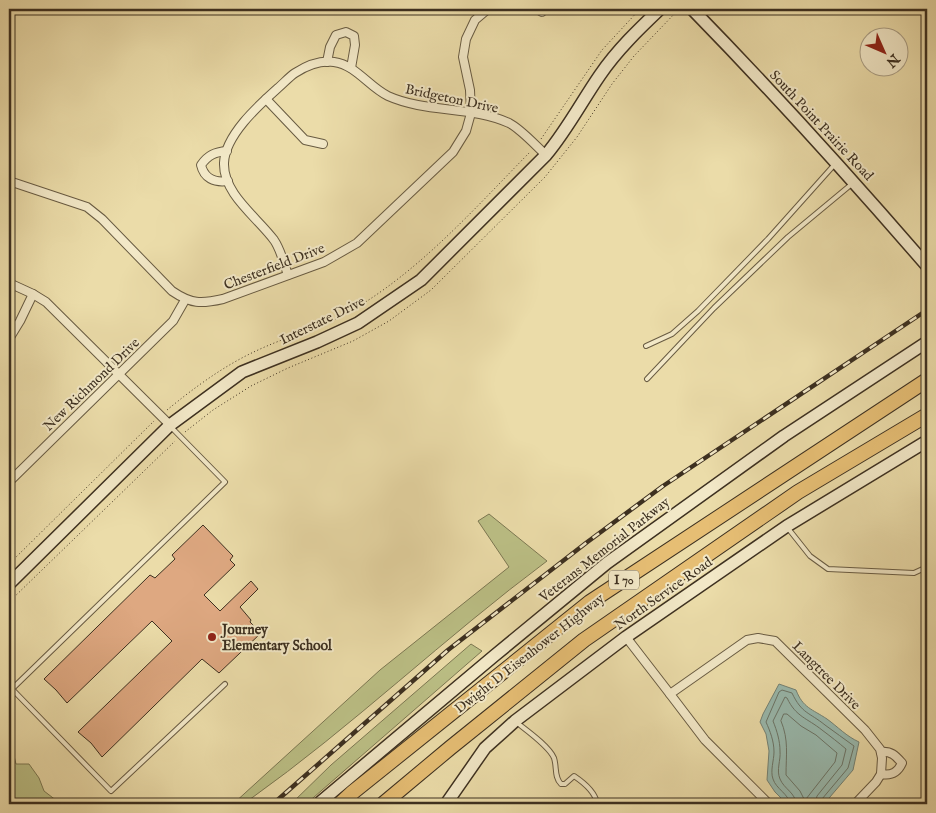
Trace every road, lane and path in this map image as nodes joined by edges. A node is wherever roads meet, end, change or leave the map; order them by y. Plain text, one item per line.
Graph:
1 (488, 9) edge
2 (640, 9) edge
3 (660, 9) edge
4 (692, 9) edge
5 (327, 62) junction
6 (351, 68) junction
7 (266, 99) junction
8 (471, 113) junction
9 (323, 144) dead end
10 (536, 146) junction
11 (227, 151) junction
12 (546, 155) junction
13 (837, 162) junction
14 (9, 181) edge
15 (228, 181) junction
16 (854, 182) junction
17 (927, 266) edge
18 (288, 275) junction
19 (9, 283) edge
20 (33, 294) junction
21 (185, 300) junction
22 (9, 339) edge
23 (927, 342) edge
24 (646, 346) dead end
25 (118, 374) junction
26 (647, 379) dead end
27 (927, 380) edge
28 (927, 415) edge
29 (160, 416) junction
30 (170, 426) junction
31 (927, 441) edge
32 (174, 442) dead end
33 (9, 482) edge
34 (787, 526) junction
35 (9, 564) edge
36 (927, 567) edge
37 (9, 584) edge
38 (9, 602) edge
39 (626, 637) junction
40 (224, 684) dead end
41 (9, 686) edge
42 (12, 690) junction
43 (670, 694) junction
44 (515, 721) junction
45 (881, 752) junction
46 (881, 774) junction
47 (452, 802) edge
48 (318, 804) edge
49 (340, 804) edge
50 (383, 804) edge
51 (595, 804) edge
52 (769, 804) edge
53 (855, 804) edge

1 - 8 street, Chesterfield Drive
2 - 10 path
3 - 12 street, Interstate Drive
4 - 13 street, South Point Prairie Road
5 - 6 street, Bridgeton Drive
5 - 6 street
5 - 7 street, Bridgeton Drive
6 - 8 street, Bridgeton Drive
7 - 9 street
7 - 11 street, Bridgeton Drive
8 - 10 street, Bridgeton Drive
8 - 18 street, Chesterfield Drive
10 - 12 street, Bridgeton Drive
10 - 29 path
11 - 15 street, Bridgeton Drive
11 - 15 street
12 - 30 street, Interstate Drive
13 - 16 street, South Point Prairie Road
13 - 24 lane
14 - 21 street
15 - 18 street, Bridgeton Drive
16 - 17 street, South Point Prairie Road
16 - 26 lane
18 - 21 street, Chesterfield Drive
19 - 20 street
20 - 22 street
20 - 25 street
21 - 25 street, New Richmond Drive
23 - 48 street, Veterans Memorial Parkway
25 - 29 street
25 - 33 street, New Richmond Drive
27 - 49 highway, Dwight D Eisenhower Highway / I 70
28 - 50 highway, Dwight D Eisenhower Highway / I 70
29 - 30 street
29 - 35 path
30 - 37 street, Interstate Drive
30 - 42 lane
31 - 34 street, North Service Road
32 - 38 path
34 - 36 lane
34 - 39 street, North Service Road
39 - 43 street
39 - 44 street, North Service Road
40 - 42 lane
41 - 42 lane
43 - 45 street, Langtree Drive
43 - 52 street
44 - 47 street, North Service Road
44 - 51 lane
45 - 46 street
45 - 46 street, Langtree Drive
46 - 53 street, Langtree Drive

